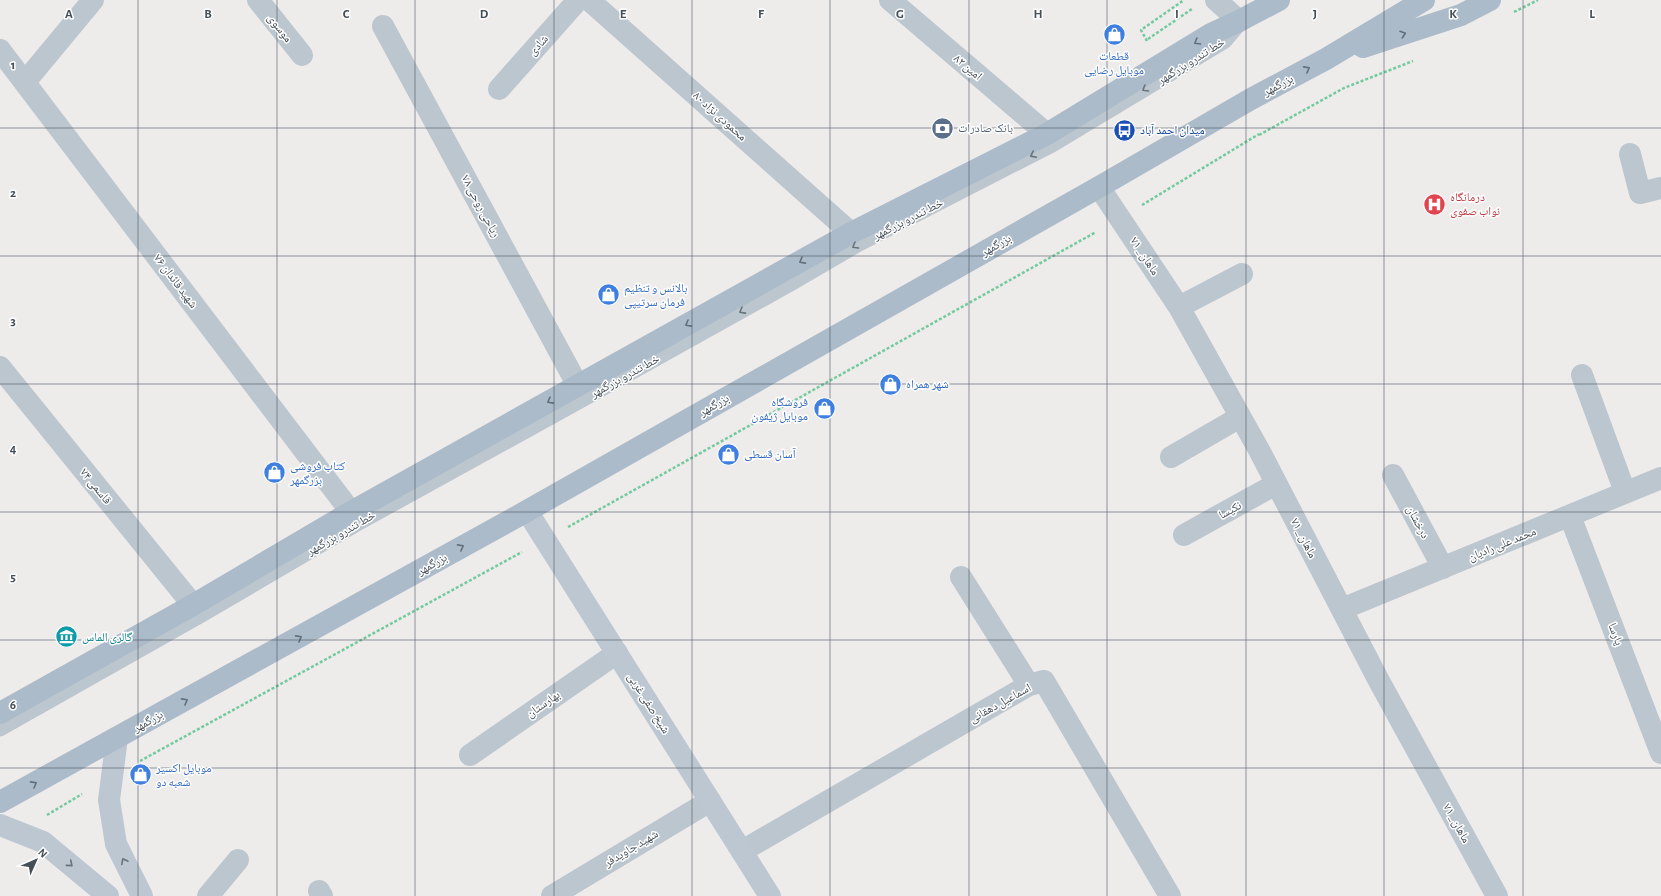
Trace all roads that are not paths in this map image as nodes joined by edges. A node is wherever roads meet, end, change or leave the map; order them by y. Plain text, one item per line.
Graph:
1 (93, 0) edge
2 (258, 0) edge
3 (578, 0) edge
4 (589, 0) edge
5 (890, 0) edge
6 (1216, 0) edge
7 (1279, 0) edge
8 (1424, 0) edge
9 (1490, 0) edge
10 (1242, 20) junction
11 (383, 26) dead end
12 (0, 50) edge
13 (302, 55) dead end
14 (1326, 59) junction
15 (25, 82) junction
16 (499, 89) dead end
17 (1047, 134) junction
18 (1630, 154) dead end
19 (1099, 187) junction
20 (1661, 188) edge
21 (851, 233) junction
22 (1242, 274) dead end
23 (1179, 307) junction
24 (0, 367) edge
25 (1582, 375) dead end
26 (578, 386) junction
27 (1240, 417) junction
28 (1171, 457) dead end
29 (1393, 475) dead end
30 (1661, 478) edge
31 (1276, 484) junction
32 (1625, 492) junction
33 (527, 511) junction
34 (351, 512) junction
35 (1570, 516) junction
36 (1184, 536) dead end
37 (1443, 568) junction
38 (962, 577) dead end
39 (193, 605) junction
40 (1342, 609) junction
41 (617, 653) junction
42 (1029, 685) junction
43 (0, 713) edge
44 (0, 729) edge
45 (117, 738) junction
46 (1661, 752) edge
47 (470, 754) dead end
48 (710, 801) junction
49 (0, 802) edge
50 (9, 828) edge
51 (742, 852) junction
52 (238, 860) dead end
53 (108, 896) edge
54 (142, 896) edge
55 (208, 896) edge
56 (552, 896) edge
57 (770, 896) edge
58 (1170, 896) edge
59 (1497, 896) edge

1 - 15 street
2 - 13 street, موسوی
3 - 16 street, شادی
4 - 21 street, محمودی نژاد ۸۰
5 - 17 street, امین ۸۲
6 - 10 street
7 - 10 main road
8 - 14 main road, بزرگمهر
14 -> 9 main road
10 -> 17 main road
10 -> 44 lane, خط تندرو بزرگمهر
11 - 26 street, ریاحی روحی ۷۸
12 - 15 street, شهید قائدان ۷۶
19 -> 14 main road, بزرگمهر
15 - 34 street, شهید قائدان ۷۶
17 - 21 main road
18 - 20 street
19 - 23 street, ۷۱ _ماهان
19 - 33 main road, بزرگمهر
21 -> 26 main road
22 - 23 street
23 - 27 street, ۷۱ _ماهان
24 - 39 street, قاسمی ۷۴
25 - 32 street
26 -> 34 main road
27 - 28 street
27 - 31 street, ۷۱ _ماهان
29 - 37 street, درخشان
30 - 32 street, محمد علی رادیان
31 - 36 street, نکیسا
31 - 40 street, ۷۱ _ماهان
32 - 35 street, محمد علی رادیان
33 - 41 street, شیخ صفی غربی
45 -> 33 main road, بزرگمهر
34 - 39 main road
35 - 37 street, محمد علی رادیان
35 - 46 street, پارسا
37 - 40 street, محمد علی رادیان
38 - 42 street
39 - 43 main road
40 - 59 street, ۷۱ _ماهان
41 - 47 street, بهارستان
41 - 48 street, شیخ صفی غربی
42 - 51 street, اسماعیل دهقانی
42 - 58 street, اسماعیل دهقانی
49 -> 45 main road, بزرگمهر
54 -> 45 street
48 - 51 street, شیخ صفی غربی
48 - 56 street, شهید جاویدفر
50 -> 53 street
51 - 57 street, شیخ صفی غربی
52 - 55 street

